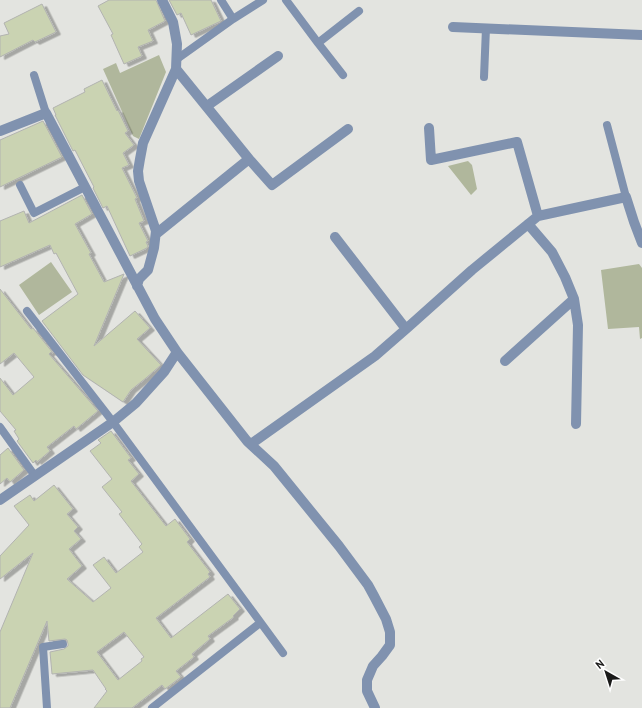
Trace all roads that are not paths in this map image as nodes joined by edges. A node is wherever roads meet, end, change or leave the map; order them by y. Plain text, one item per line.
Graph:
1 (162, 0) edge
2 (221, 0) edge
3 (263, 0) edge
4 (286, 0) edge
5 (358, 11) dead end
6 (233, 18) junction
7 (453, 27) dead end
8 (486, 28) junction
9 (642, 35) edge
10 (318, 43) junction
11 (278, 56) dead end
12 (177, 59) junction
13 (176, 69) junction
14 (343, 74) dead end
15 (34, 75) dead end
16 (484, 77) dead end
17 (206, 106) junction
18 (46, 113) junction
19 (607, 125) dead end
20 (429, 128) dead end
21 (348, 129) dead end
22 (0, 131) edge
23 (249, 159) junction
24 (20, 185) dead end
25 (85, 187) junction
26 (626, 197) junction
27 (538, 216) junction
28 (528, 224) junction
29 (156, 234) junction
30 (335, 237) dead end
31 (642, 243) edge
32 (137, 286) junction
33 (574, 299) junction
34 (27, 311) dead end
35 (406, 329) junction
36 (177, 352) junction
37 (505, 361) dead end
38 (113, 422) junction
39 (576, 424) dead end
40 (0, 427) edge
41 (251, 444) junction
42 (35, 476) junction
43 (0, 500) edge
44 (260, 623) junction
45 (63, 644) dead end
46 (283, 654) dead end
47 (47, 708) edge
48 (152, 708) edge
49 (375, 708) edge

1 - 12 street
2 - 6 lane
3 - 6 lane
4 - 10 lane
5 - 10 lane
6 - 12 lane
7 - 8 street
8 - 9 street
8 - 16 lane
10 - 14 lane
11 - 17 street
12 - 13 street
13 - 17 street
13 - 29 street
15 - 18 lane
17 - 23 street
18 - 22 street
18 - 25 street
19 - 26 lane
20 - 27 street
21 - 23 street
23 - 29 street
24 - 25 lane
25 - 32 street
26 - 27 street
26 - 31 street
27 - 28 street
28 - 33 street
28 - 35 street
29 - 32 street
30 - 35 street
32 - 36 street
33 - 37 street
33 - 39 street
34 - 38 lane
35 - 41 street
36 - 38 street
36 - 41 street
38 - 42 street
38 - 44 lane
40 - 42 lane
41 - 49 street
42 - 43 street
44 - 46 lane
44 - 48 lane
45 - 47 lane

